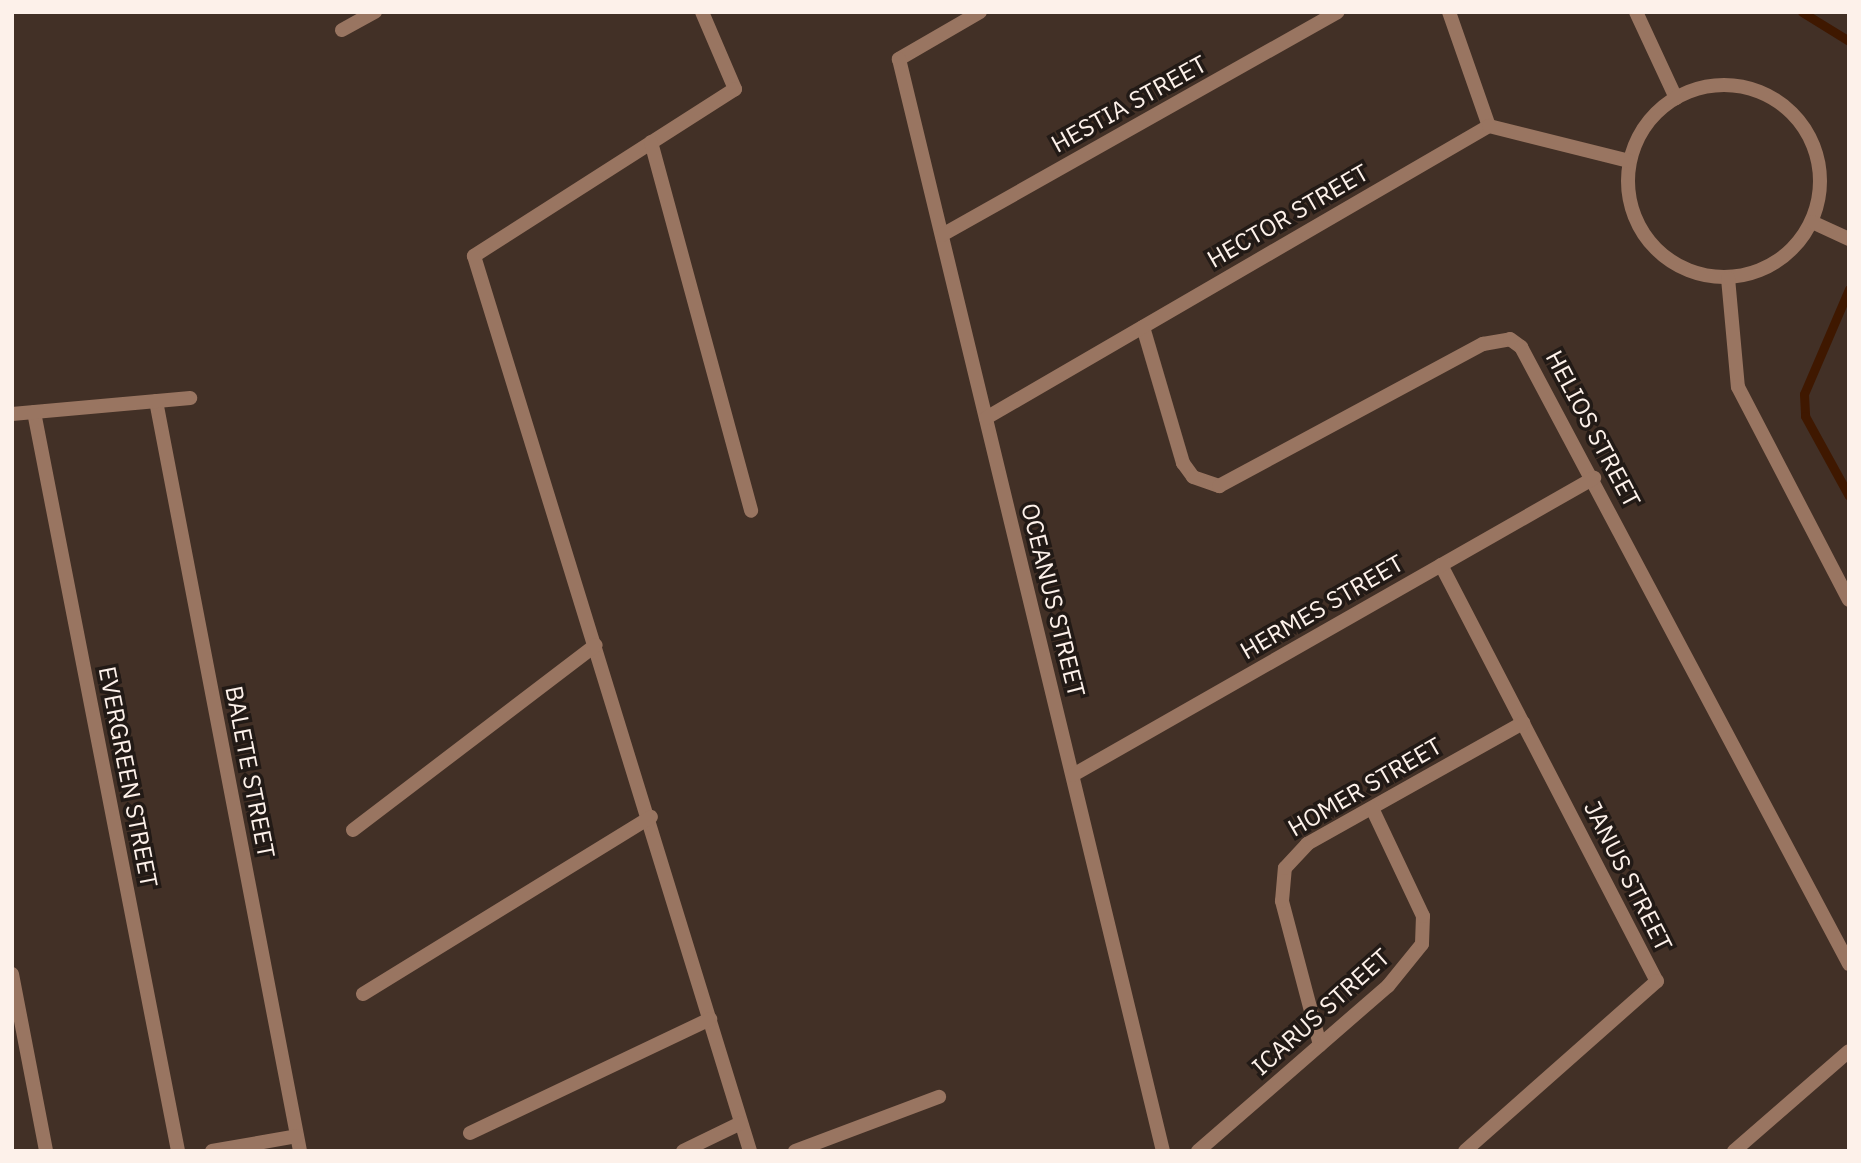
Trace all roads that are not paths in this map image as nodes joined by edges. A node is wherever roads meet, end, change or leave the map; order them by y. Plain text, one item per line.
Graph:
1 (375, 12) edge
2 (702, 12) edge
3 (980, 12) edge
4 (1338, 12) edge
5 (1449, 12) edge
6 (1636, 12) edge
7 (342, 30) dead end
8 (1676, 98) junction
9 (1489, 126) junction
10 (651, 142) junction
11 (1629, 161) junction
12 (1812, 222) junction
13 (942, 235) junction
14 (1849, 239) edge
15 (1728, 278) junction
16 (1143, 327) junction
17 (190, 398) dead end
18 (156, 401) junction
19 (34, 412) junction
20 (12, 414) edge
21 (986, 418) junction
22 (1594, 478) junction
23 (751, 511) dead end
24 (1441, 565) junction
25 (1849, 600) edge
26 (596, 645) junction
27 (1523, 723) junction
28 (1073, 775) junction
29 (1372, 808) junction
30 (651, 817) junction
31 (353, 830) dead end
32 (1849, 964) edge
33 (12, 974) edge
34 (363, 994) dead end
35 (710, 1019) junction
36 (1320, 1045) junction
37 (1849, 1051) edge
38 (939, 1097) dead end
39 (741, 1123) junction
40 (470, 1133) dead end
41 (298, 1143) edge
42 (1471, 1148) edge
43 (46, 1151) edge
44 (178, 1151) edge
45 (212, 1151) edge
46 (683, 1151) edge
47 (750, 1151) edge
48 (795, 1151) edge
49 (1163, 1151) edge
50 (1198, 1151) edge
51 (1734, 1151) edge

1 - 7 street
2 - 10 street
3 - 13 street, OCEANUS STREET
4 - 13 street, HESTIA STREET
5 - 9 street
6 - 8 street
8 - 11 street
8 - 12 street
9 - 11 street
9 - 16 street, HECTOR STREET
10 - 23 street
10 - 26 street
11 - 15 street
12 - 14 street
12 - 15 street
13 - 21 street, OCEANUS STREET
15 - 25 street
16 - 21 street, HECTOR STREET
16 - 22 street, HELIOS STREET
17 - 18 street
18 - 19 street
18 - 41 street, BALETE STREET
19 - 20 street
19 - 44 street, EVERGREEN STREET
21 - 28 street, OCEANUS STREET
22 - 24 street, HERMES STREET
22 - 32 street, HELIOS STREET
24 - 27 street, JANUS STREET
24 - 28 street, HERMES STREET
26 - 30 street
26 - 31 street
27 - 29 street, HOMER STREET
27 - 42 street, JANUS STREET
28 - 49 street, OCEANUS STREET
29 - 36 street, HOMER STREET
29 - 36 street, ICARUS STREET
30 - 34 street
30 - 35 street
33 - 43 street
35 - 39 street
35 - 40 street
36 - 50 street, ICARUS STREET
37 - 51 street
38 - 48 street
39 - 46 street
39 - 47 street
41 - 45 street

